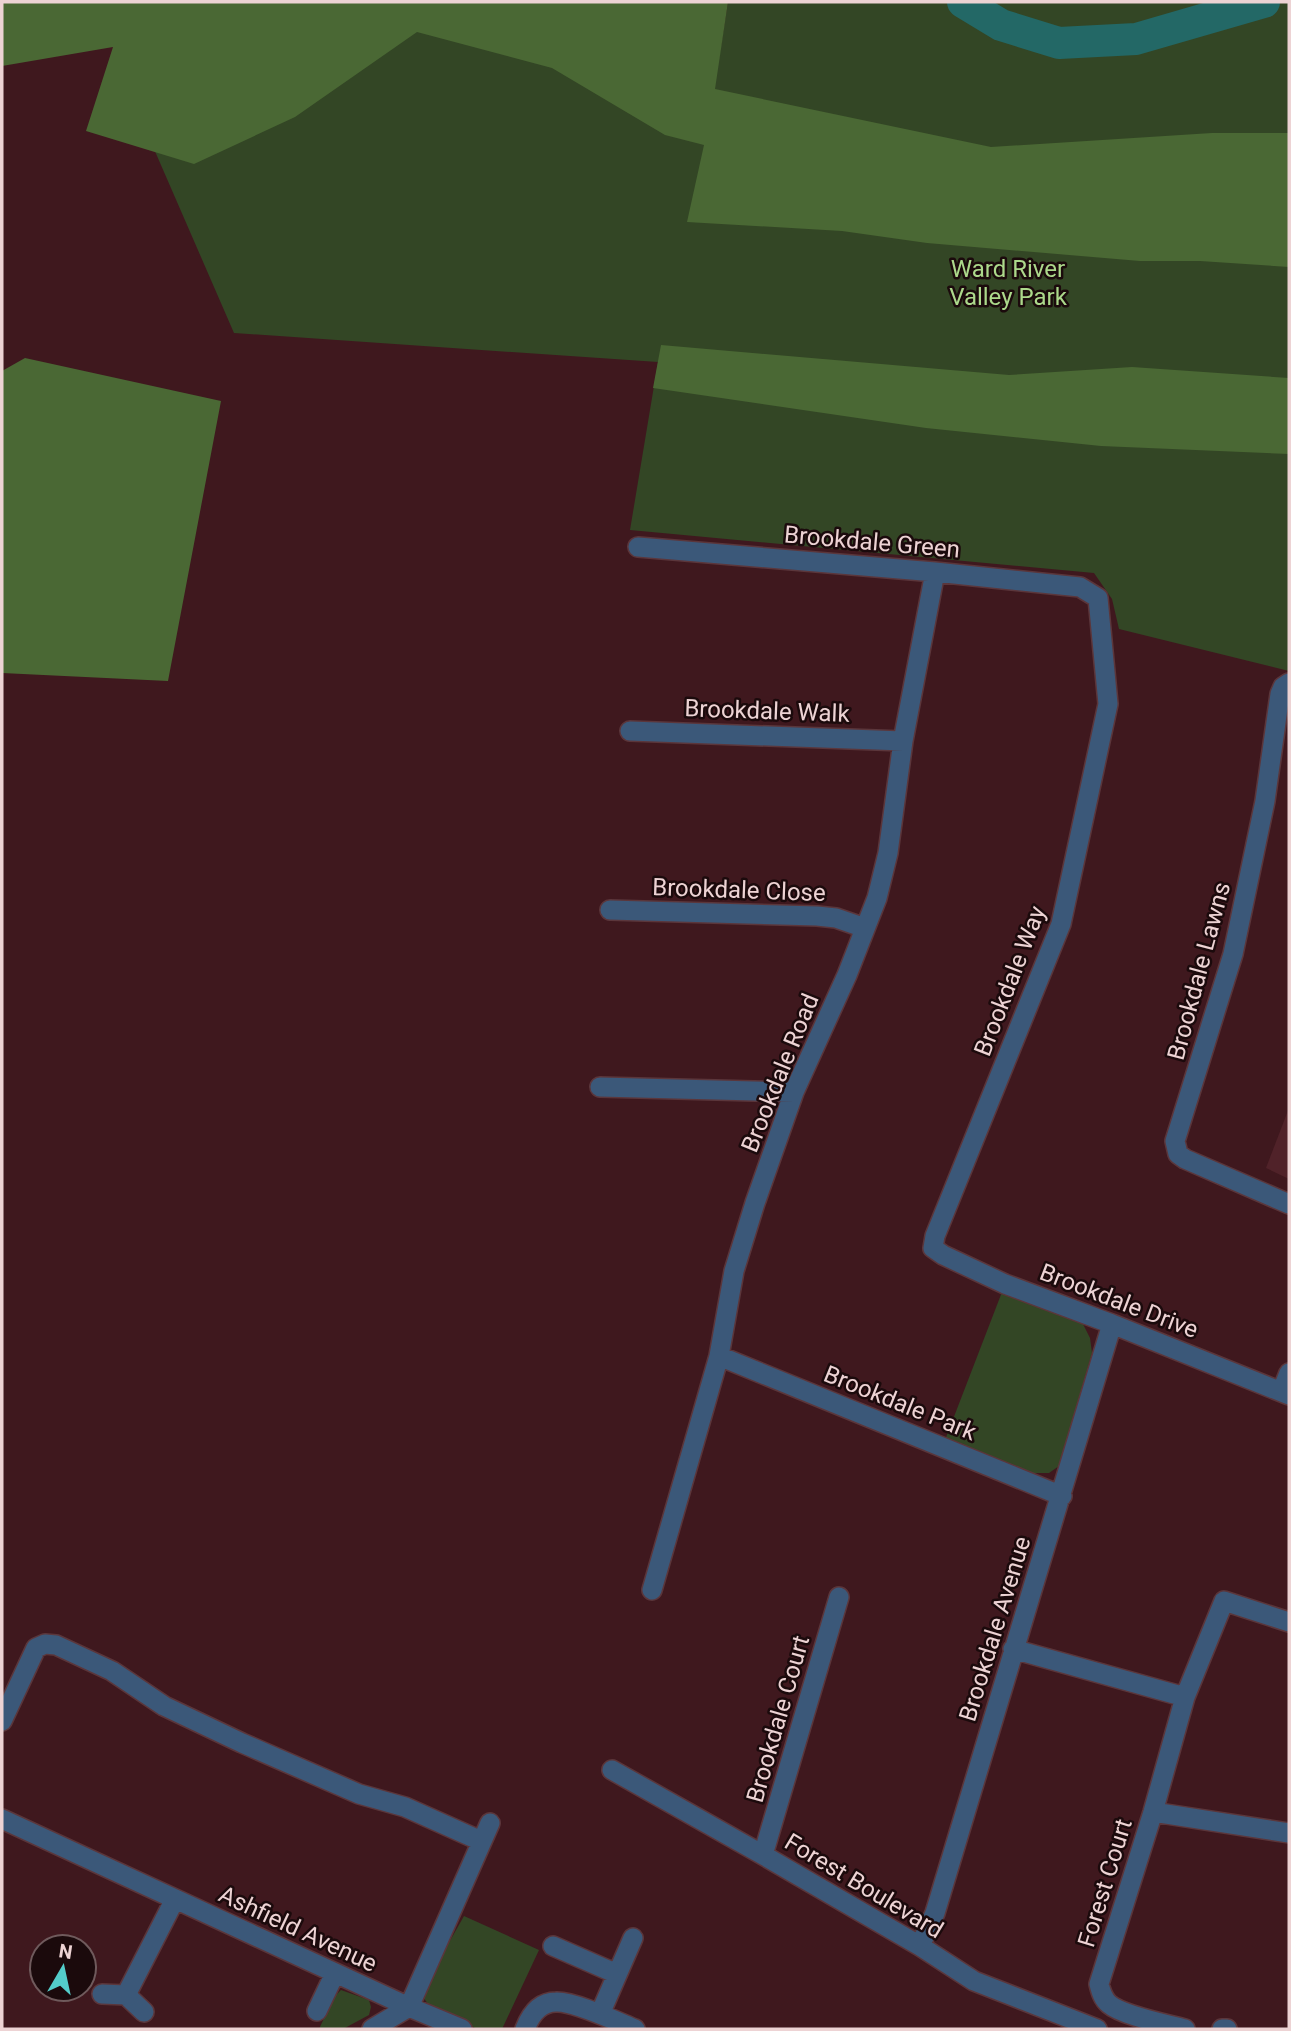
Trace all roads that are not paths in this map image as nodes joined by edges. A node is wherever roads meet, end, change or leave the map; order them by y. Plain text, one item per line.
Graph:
1 (638, 547) dead end
2 (935, 572) junction
3 (1098, 598) joint
4 (1289, 683) edge
5 (630, 731) dead end
6 (903, 741) junction
7 (610, 910) dead end
8 (866, 928) junction
9 (600, 1087) dead end
10 (794, 1091) junction
11 (1289, 1204) edge
12 (933, 1248) joint
13 (1112, 1324) junction
14 (719, 1356) junction
15 (1287, 1386) edge
16 (1062, 1496) junction
17 (652, 1590) dead end
18 (839, 1597) dead end
19 (1289, 1622) edge
20 (1013, 1649) junction
21 (1185, 1697) junction
22 (2, 1721) edge
23 (612, 1770) dead end
24 (1153, 1812) junction
25 (2, 1819) edge
26 (490, 1823) dead end
27 (1289, 1833) edge
28 (481, 1841) junction
29 (763, 1855) junction
30 (175, 1899) junction
31 (633, 1938) dead end
32 (552, 1946) dead end
33 (920, 1946) junction
34 (335, 1973) junction
35 (617, 1974) junction
36 (102, 1994) dead end
37 (125, 1995) junction
38 (409, 2007) junction
39 (144, 2011) dead end
40 (317, 2011) dead end
41 (600, 2014) junction
42 (1227, 2028) edge
43 (372, 2029) edge
44 (462, 2029) edge
45 (525, 2029) edge
46 (635, 2029) edge
47 (1097, 2029) edge
48 (1185, 2029) edge
49 (1222, 2029) edge

1 - 2 street, Brookdale Green
2 - 3 street, Brookdale Green
2 - 6 street, Brookdale Road
3 - 12 street, Brookdale Way
4 - 11 street, Brookdale Lawns
5 - 6 street, Brookdale Walk
6 - 8 street, Brookdale Road
7 - 8 street, Brookdale Close
8 - 10 street, Brookdale Road
9 - 10 street
10 - 14 street, Brookdale Road
12 - 13 street, Brookdale Drive
13 - 15 street, Brookdale Drive
13 - 16 street, Brookdale Avenue
14 - 16 street, Brookdale Park
14 - 17 street, Brookdale Road
16 - 20 street, Brookdale Avenue
18 - 29 street, Brookdale Court
19 - 21 street, Forest Court
20 - 21 street
20 - 33 street, Brookdale Avenue
21 - 24 street, Forest Court
22 - 28 street
23 - 29 street, Forest Boulevard
24 - 27 street
24 - 48 street, Forest Court
25 - 30 street, Ashfield Avenue
26 - 28 street
28 - 38 street
29 - 33 street, Forest Boulevard
30 - 34 street, Ashfield Avenue
30 - 37 street
31 - 35 street
32 - 35 street
33 - 47 street, Forest Boulevard
34 - 38 street, Ashfield Avenue
34 - 40 street
35 - 41 street
36 - 37 street
37 - 39 street
38 - 43 street
38 - 44 street, Ashfield Avenue
41 - 45 street
41 - 46 street
42 - 49 street

